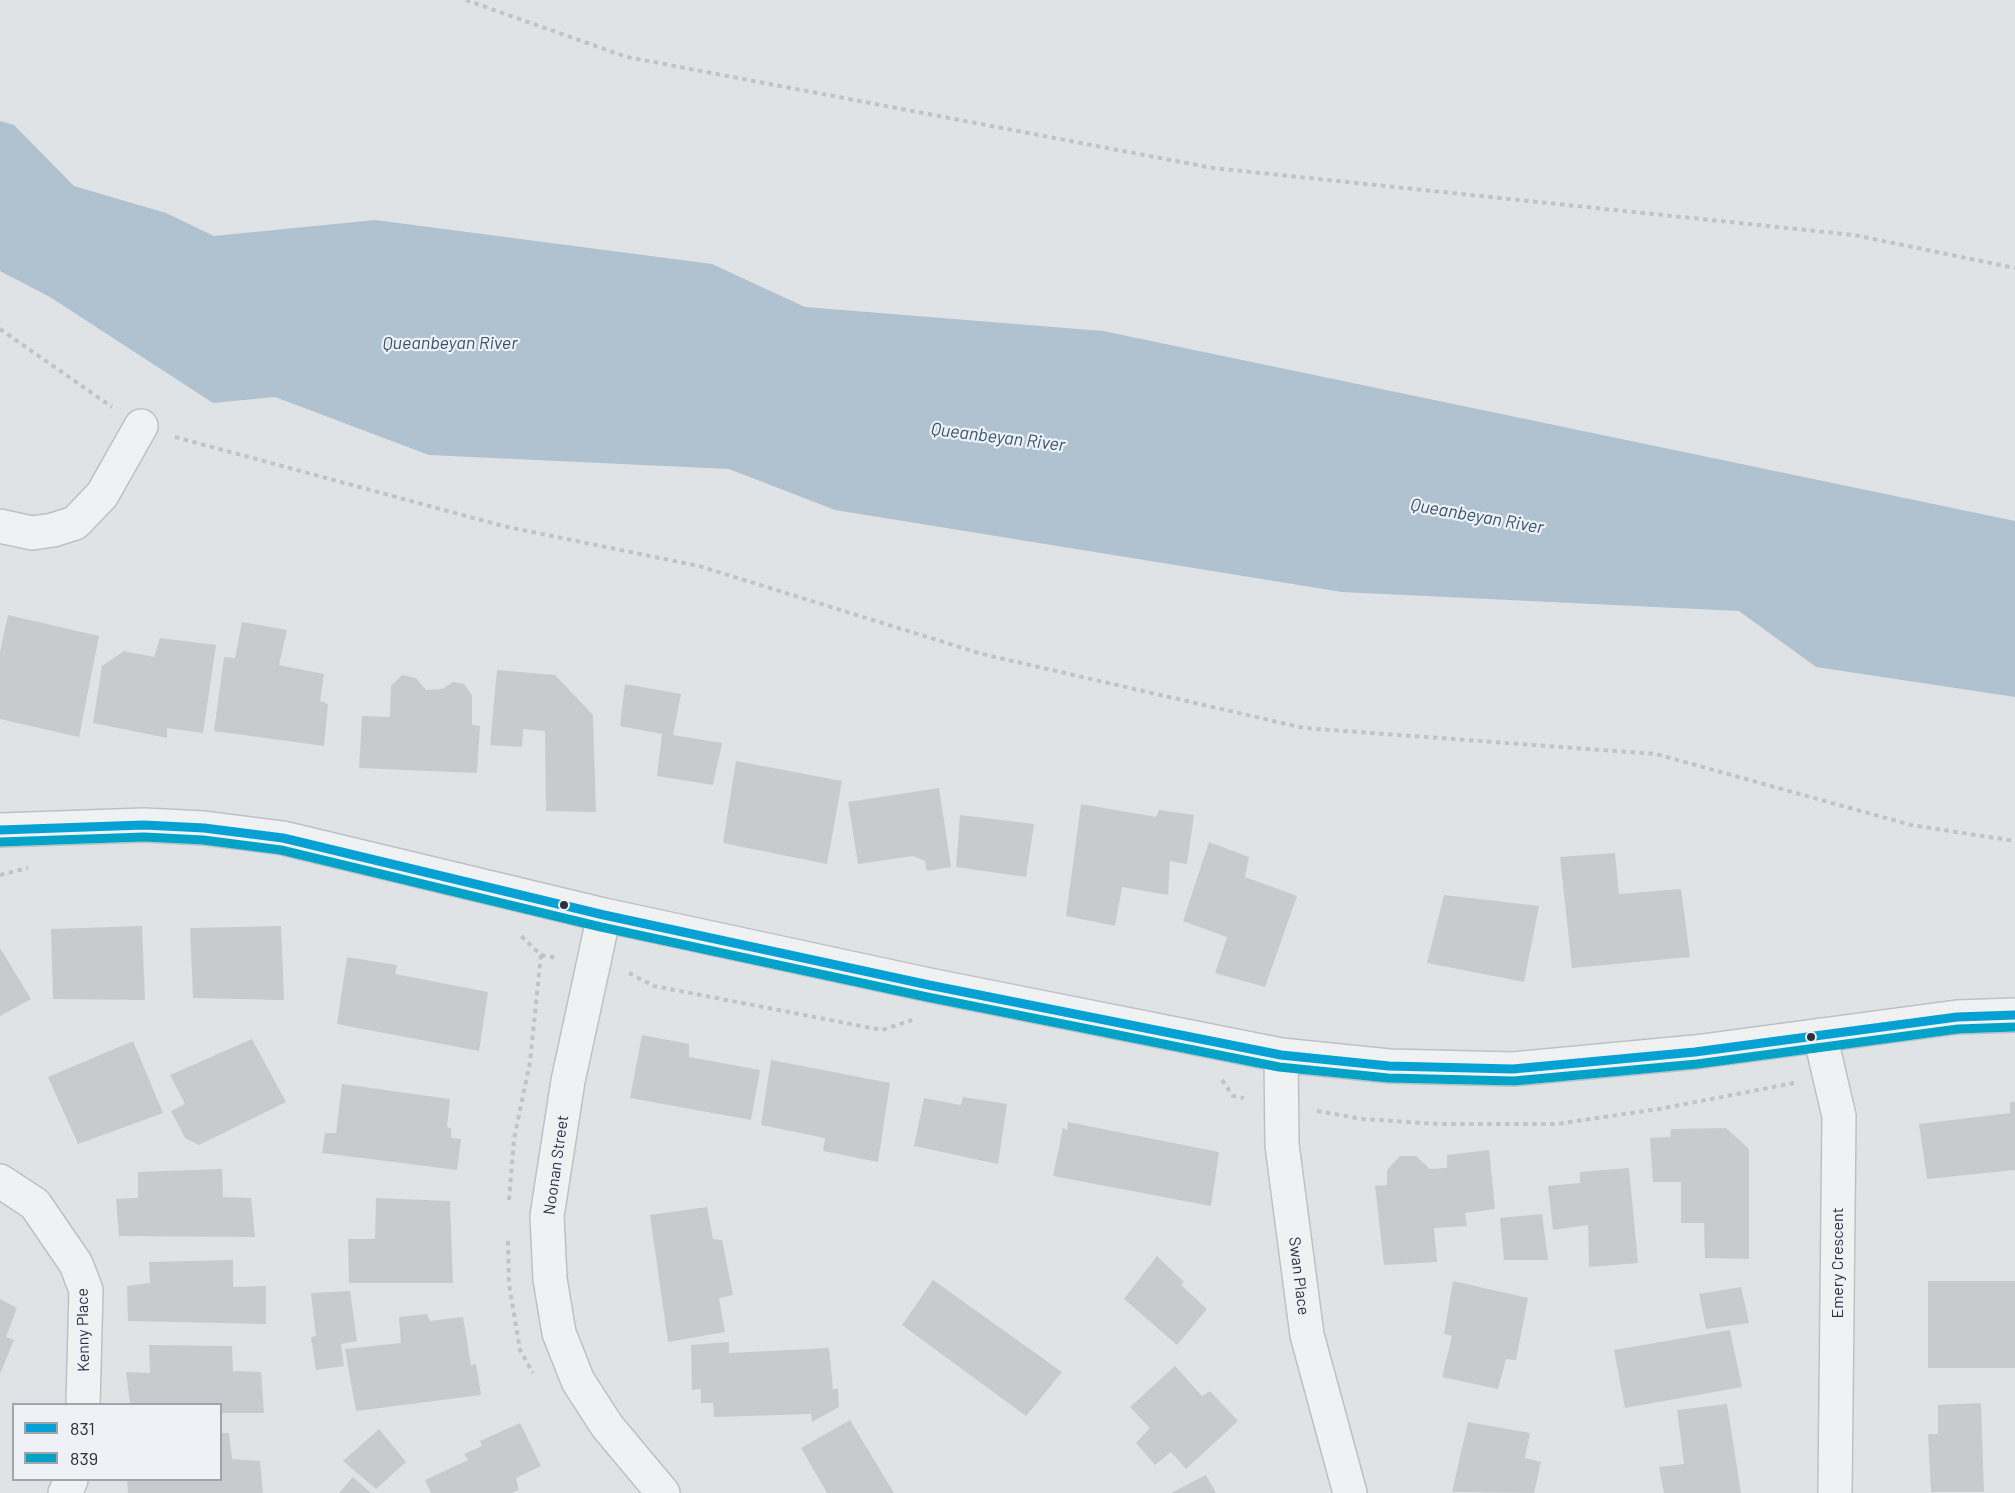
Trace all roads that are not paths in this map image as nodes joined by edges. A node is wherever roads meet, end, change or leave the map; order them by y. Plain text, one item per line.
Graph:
1 (141, 426) road end
2 (0, 526) edge
3 (0, 830) edge
4 (604, 915) junction
5 (2015, 1015) edge
6 (1820, 1035) junction
7 (1281, 1055) junction
8 (0, 1181) edge
9 (83, 1403) edge
10 (663, 1493) edge
11 (1350, 1493) edge
12 (1835, 1493) edge

1 - 2 street
3 - 4 street
4 - 7 street
4 - 10 street, Noonan Street
5 - 6 street
6 - 7 street
6 - 12 street, Emery Crescent
7 - 11 street, Swan Place
8 - 9 street, Kenny Place

